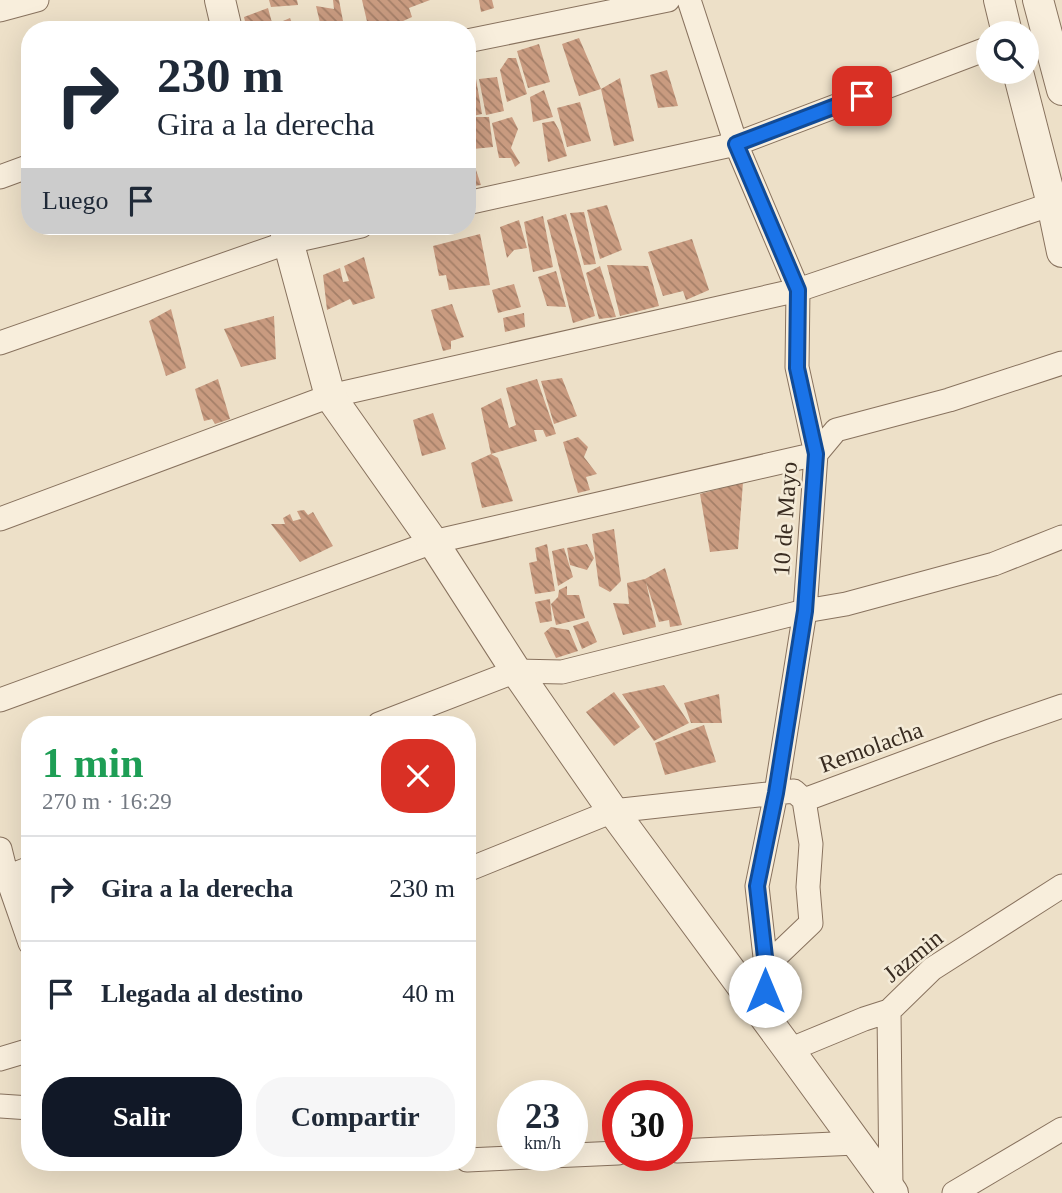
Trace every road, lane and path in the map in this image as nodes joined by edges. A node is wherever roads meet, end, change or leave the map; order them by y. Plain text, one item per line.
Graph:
1 (37, 0) edge
2 (220, 0) edge
3 (668, 0) edge
4 (689, 0) edge
5 (999, 0) edge
6 (1038, 0) edge
7 (0, 10) edge
8 (225, 21) edge
9 (1004, 21) edge
10 (476, 39) edge
11 (976, 53) edge
12 (1021, 84) edge
13 (1062, 90) edge
14 (736, 144) junction
15 (21, 169) edge
16 (0, 177) edge
17 (476, 200) edge
18 (1052, 204) junction
19 (284, 235) edge
20 (287, 235) edge
21 (1062, 252) edge
22 (798, 290) junction
23 (0, 343) edge
24 (1062, 363) edge
25 (330, 396) junction
26 (816, 454) junction
27 (0, 519) edge
28 (1062, 537) edge
29 (433, 542) junction
30 (805, 611) junction
31 (516, 671) junction
32 (0, 700) edge
33 (1062, 706) edge
34 (400, 716) edge
35 (776, 793) junction
36 (804, 800) junction
37 (613, 811) junction
38 (0, 849) edge
39 (476, 866) edge
40 (21, 872) edge
41 (4, 879) edge
42 (1062, 886) edge
43 (21, 921) edge
44 (766, 966) junction
45 (888, 1011) junction
46 (764, 1016) junction
47 (789, 1050) junction
48 (21, 1053) edge
49 (0, 1059) edge
50 (0, 1106) edge
51 (21, 1107) edge
52 (1062, 1129) edge
53 (856, 1143) junction
54 (693, 1150) edge
55 (602, 1154) edge
56 (476, 1160) edge
57 (892, 1192) edge
58 (954, 1193) edge

1 - 7 street
2 - 8 street
3 - 10 street
4 - 14 street, 10 de Mayo
5 - 9 street
6 - 13 street
11 - 14 street
12 - 18 street
14 - 17 street
14 - 22 street, 10 de Mayo
15 - 16 street
18 - 21 street
18 - 22 street
19 - 23 street
20 - 25 street
22 - 25 street
22 - 26 street, 10 de Mayo
24 - 26 street
25 - 27 street
25 - 29 street
26 - 29 street
26 - 30 street, 10 de Mayo
28 - 30 street
29 - 31 street
29 - 32 street
30 - 31 street
30 - 35 street, 10 de Mayo
31 - 34 street
31 - 37 street
33 - 36 street, Remolacha
35 - 36 street, Remolacha
35 - 37 street, Remolacha
35 - 44 street, 10 de Mayo
36 - 44 street
37 - 39 street, Remolacha
37 - 46 street
38 - 41 street
40 - 41 street
41 - 43 street
42 - 45 street, Jazmin
44 - 46 street, 10 de Mayo
45 - 47 street, Jazmin
45 - 57 street
46 - 47 street
47 - 53 street
48 - 49 street
50 - 51 street
52 - 58 street
53 - 54 street
53 - 57 street
55 - 56 street

